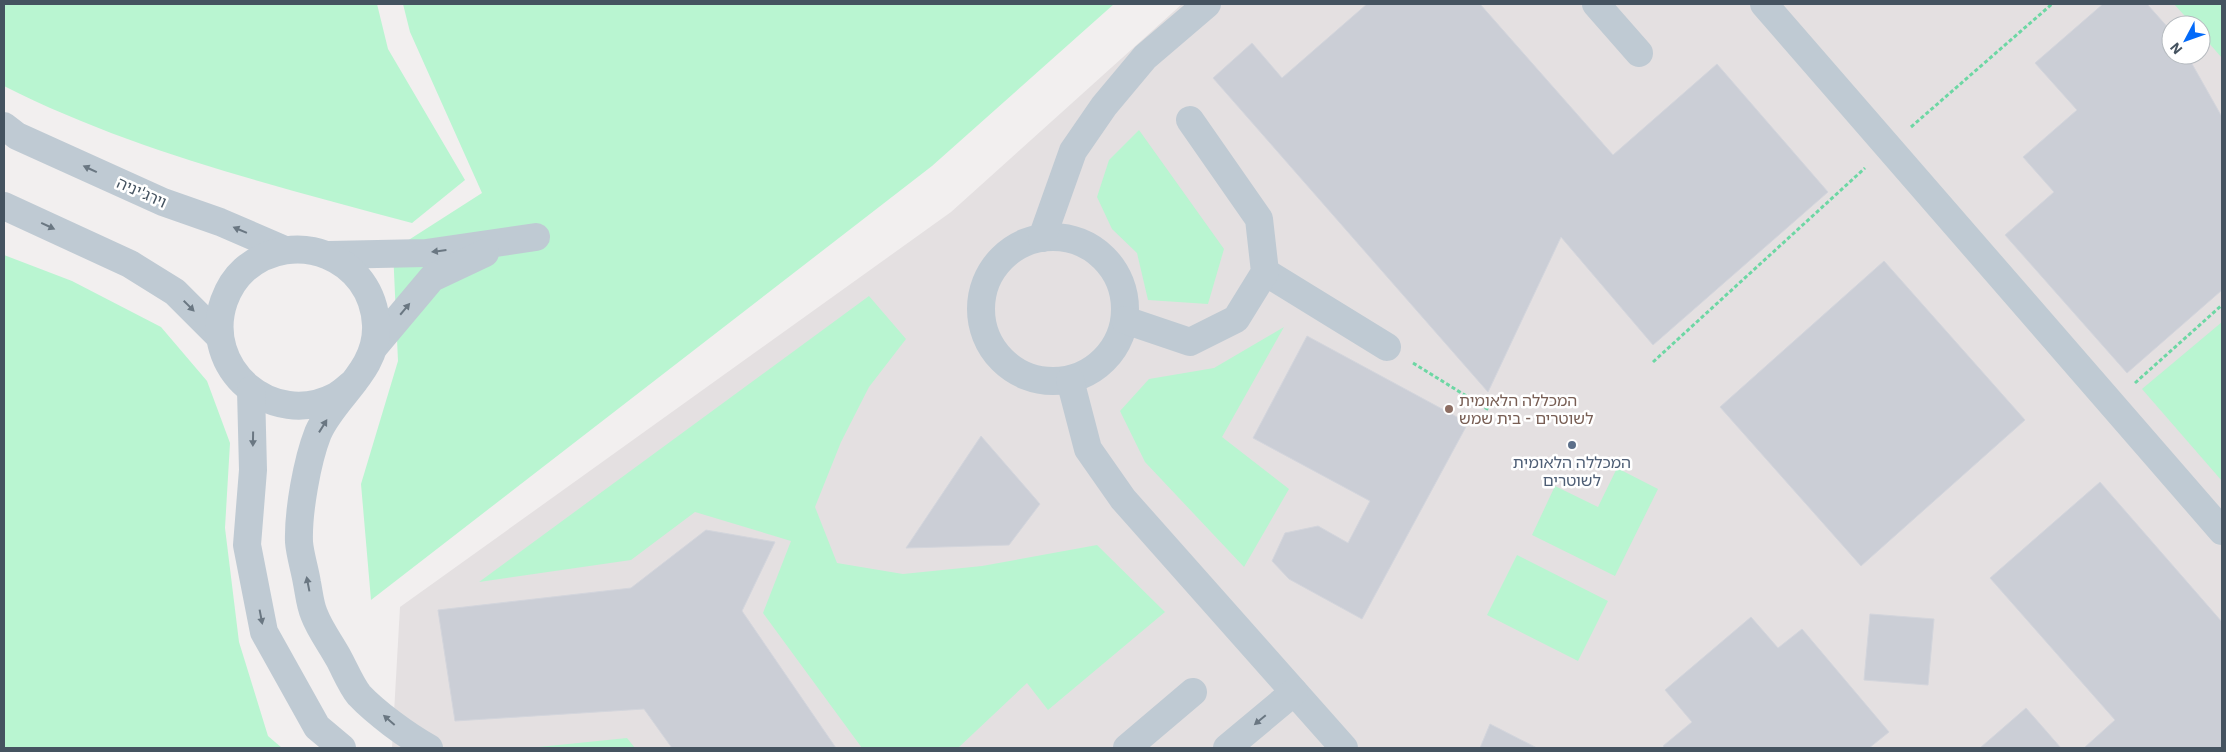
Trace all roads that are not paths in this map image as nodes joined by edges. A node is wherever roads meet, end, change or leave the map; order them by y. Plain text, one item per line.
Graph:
1 (1207, 4) edge
2 (1596, 4) edge
3 (1764, 4) edge
4 (1639, 53) dead end
5 (1190, 120) dead end
6 (4, 126) edge
7 (4, 206) edge
8 (536, 237) dead end
9 (1042, 238) junction
10 (504, 243) junction
11 (284, 250) junction
12 (329, 255) junction
13 (1265, 272) junction
14 (1125, 320) junction
15 (220, 337) junction
16 (374, 347) junction
17 (1387, 347) road end
18 (1070, 380) junction
19 (354, 382) junction
20 (251, 390) junction
21 (2222, 531) edge
22 (1193, 692) dead end
23 (1294, 692) junction
24 (1330, 743) edge
25 (342, 748) edge
26 (428, 748) edge
27 (1127, 748) edge
28 (1227, 748) edge

1 - 9 street
2 - 4 street
3 - 21 street
5 - 13 street
11 -> 6 street, וירג'יניה
7 -> 15 street
8 - 10 street
9 - 14 street
9 - 18 street
10 -> 12 street
16 -> 10 street
11 - 12 street
11 - 15 street
12 - 16 street
13 - 14 street
13 - 17 street
14 - 18 street
15 - 20 street
16 - 19 street
18 - 23 street
19 - 20 street
26 -> 19 street
20 -> 25 street
22 - 27 street
23 - 24 street
23 -> 28 street

